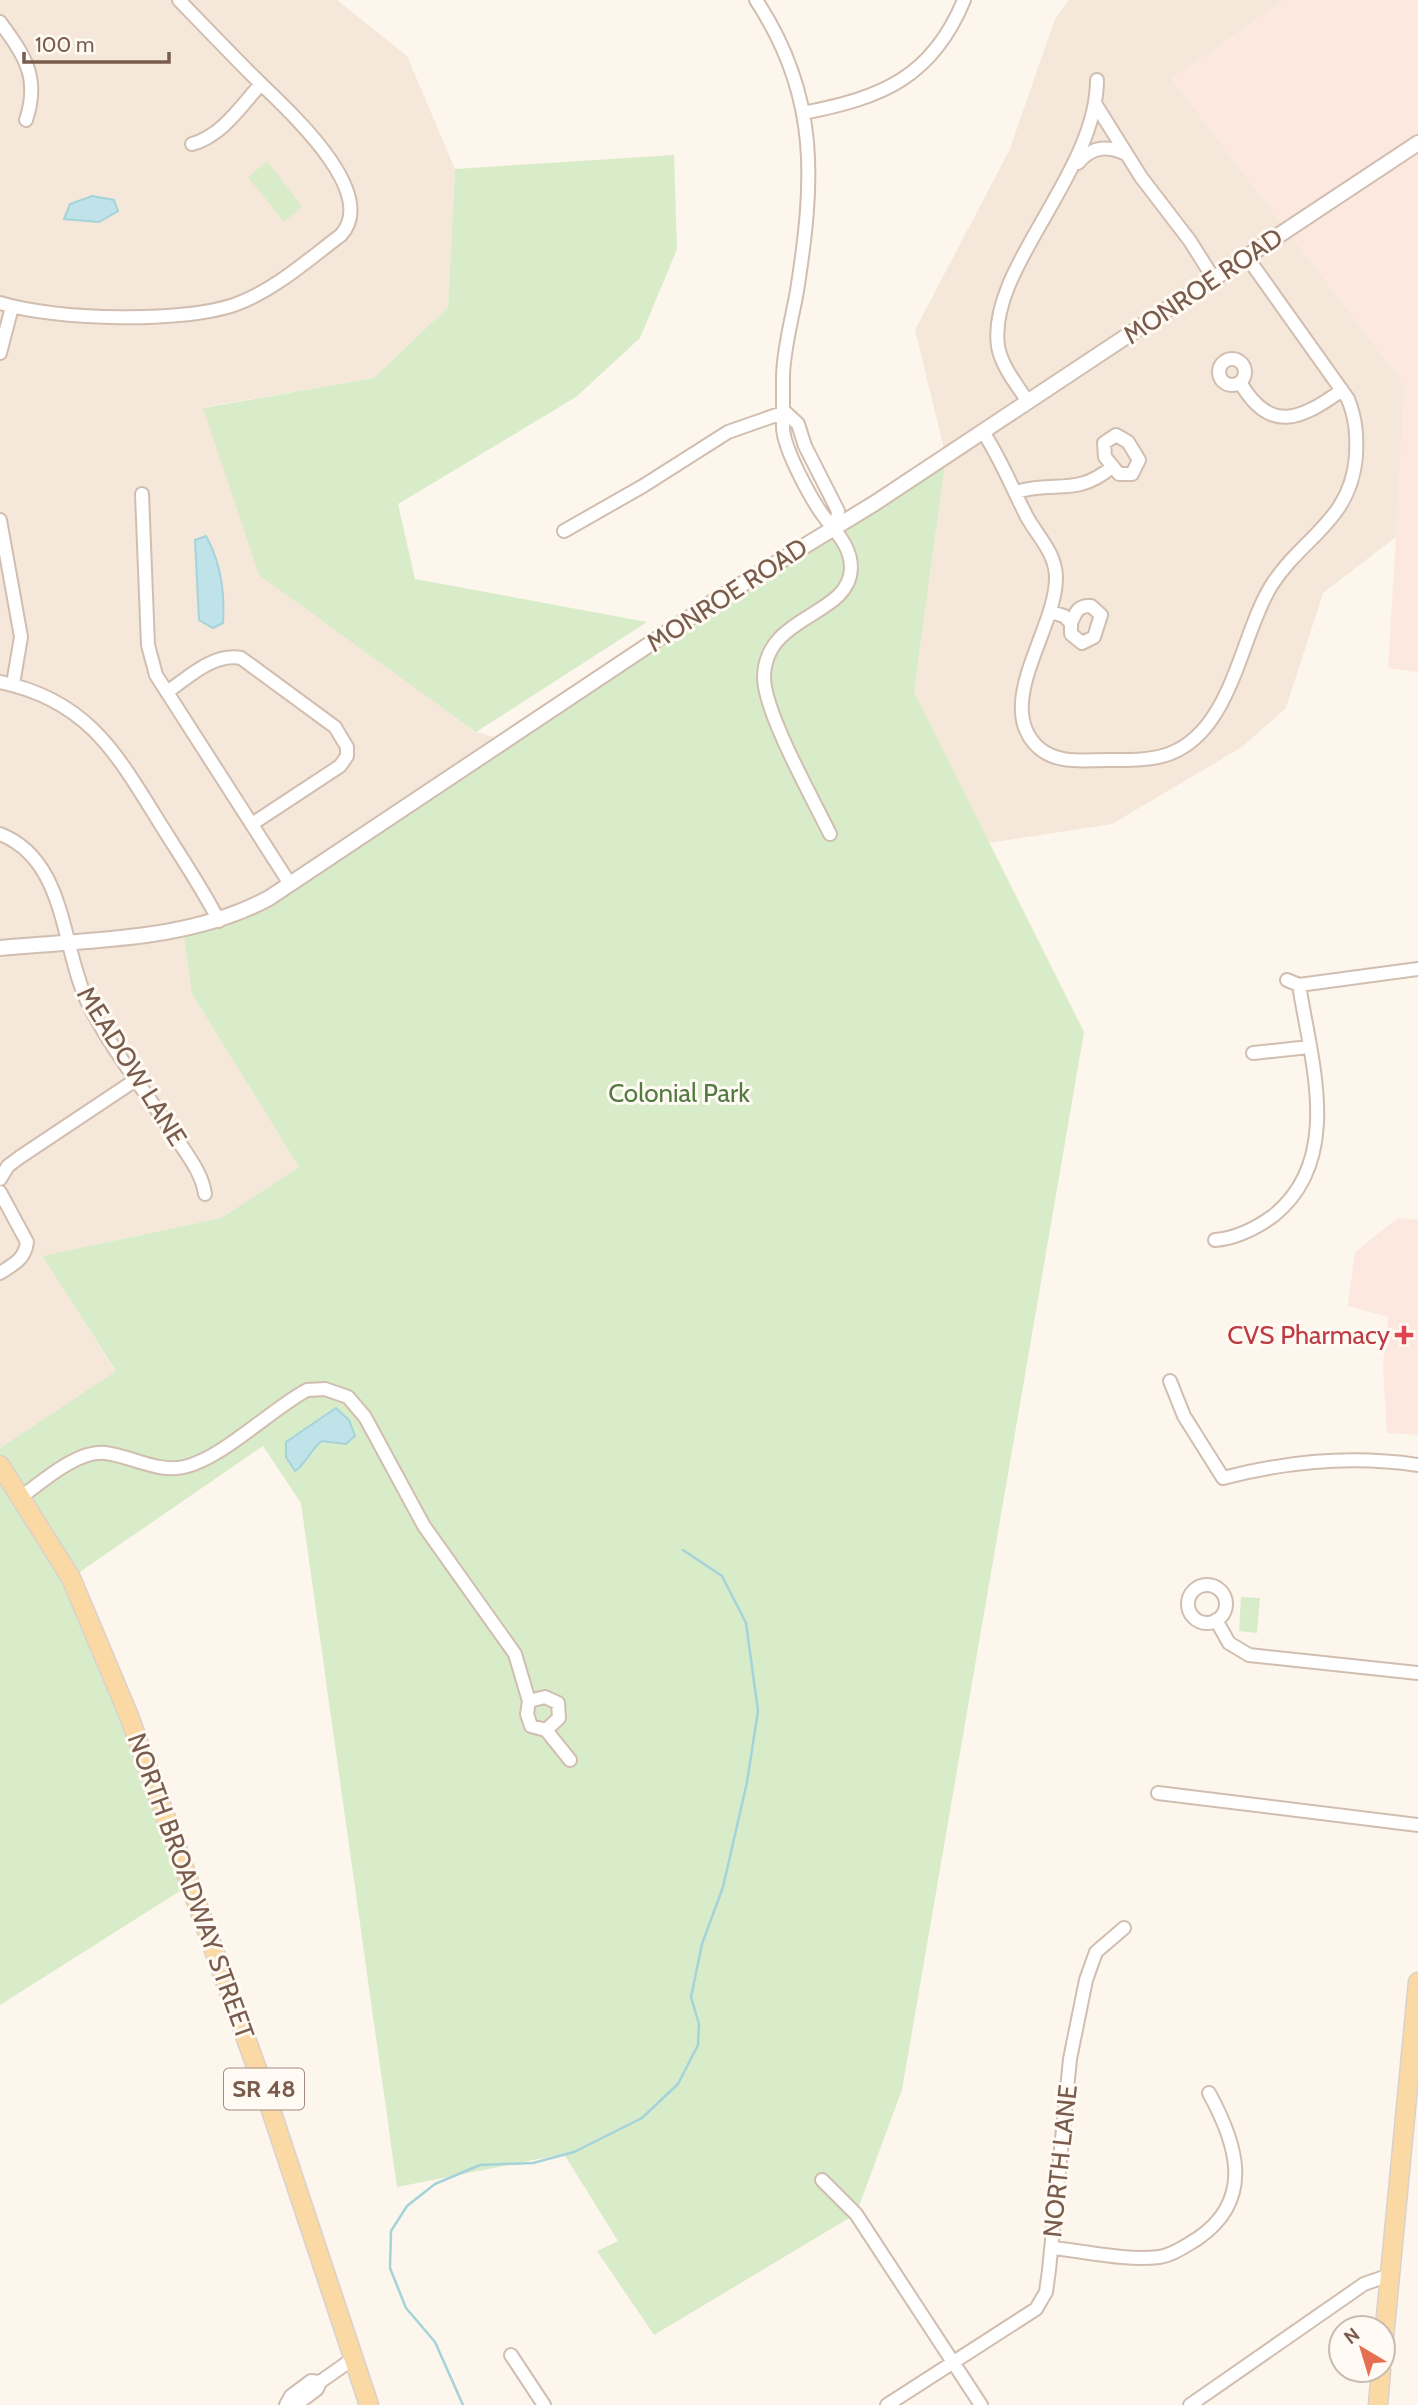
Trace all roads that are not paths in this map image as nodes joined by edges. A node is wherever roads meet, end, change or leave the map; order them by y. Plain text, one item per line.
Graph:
1 (179, 0) edge
2 (756, 0) edge
3 (964, 0) edge
4 (0, 22) edge
5 (1097, 80) dead end
6 (261, 84) junction
7 (1096, 105) junction
8 (803, 113) junction
9 (26, 120) dead end
10 (192, 144) dead end
11 (1418, 144) edge
12 (1125, 153) junction
13 (1071, 171) junction
14 (1247, 257) junction
15 (1214, 279) junction
16 (6, 305) edge
17 (0, 352) edge
18 (1240, 382) dead end
19 (1342, 390) junction
20 (1028, 402) junction
21 (785, 412) junction
22 (983, 432) junction
23 (1112, 467) dead end
24 (1016, 492) junction
25 (142, 494) dead end
26 (0, 520) edge
27 (836, 527) junction
28 (564, 531) dead end
29 (3, 547) edge
30 (1051, 612) junction
31 (1072, 623) dead end
32 (7, 683) edge
33 (167, 692) junction
34 (252, 824) junction
35 (0, 834) edge
36 (830, 834) dead end
37 (290, 884) junction
38 (219, 921) junction
39 (67, 942) junction
40 (0, 948) edge
41 (1418, 969) edge
42 (1287, 980) dead end
43 (1299, 985) junction
44 (1309, 1047) junction
45 (1253, 1053) dead end
46 (137, 1079) junction
47 (0, 1179) edge
48 (0, 1192) edge
49 (205, 1194) dead end
50 (1214, 1240) dead end
51 (0, 1273) edge
52 (1170, 1381) dead end
53 (0, 1465) edge
54 (1418, 1465) edge
55 (21, 1497) junction
56 (1216, 1620) dead end
57 (1418, 1673) edge
58 (529, 1701) junction
59 (546, 1730) junction
60 (570, 1760) dead end
61 (1158, 1793) dead end
62 (1418, 1825) edge
63 (1124, 1928) dead end
64 (1418, 1982) edge
65 (1417, 2008) edge
66 (1209, 2093) dead end
67 (822, 2180) dead end
68 (1052, 2248) junction
69 (1390, 2275) junction
70 (1386, 2314) edge
71 (511, 2356) dead end
72 (354, 2358) junction
73 (953, 2362) junction
74 (1380, 2384) edge
75 (288, 2404) edge
76 (1192, 2404) edge
77 (369, 2405) edge
78 (544, 2405) edge
79 (887, 2405) edge
80 (981, 2405) edge
81 (1378, 2405) edge

1 - 6 street
2 - 8 street
3 - 8 street
4 - 9 street
5 - 7 street
6 - 10 street
6 - 16 street
7 - 12 street
7 - 13 street
8 - 21 street
11 - 14 street, MONROE ROAD
12 - 13 street
12 - 15 street
13 - 20 street
14 - 15 street, MONROE ROAD
14 - 19 street
15 - 20 street, MONROE ROAD
16 - 17 street
18 - 19 street
19 - 30 street
20 - 22 street, MONROE ROAD
21 - 27 street
21 - 28 street
22 - 24 street
22 - 27 street, MONROE ROAD
23 - 24 street
24 - 30 street
25 - 33 street
26 - 29 street
27 - 36 street
27 - 37 street, MONROE ROAD
29 - 32 street
30 - 31 street
32 - 38 street
33 - 34 street
33 - 34 street
34 - 37 street
35 - 39 street, MEADOW LANE
37 - 38 street, MONROE ROAD
38 - 39 street, MONROE ROAD
39 - 40 street, MONROE ROAD
39 - 46 street, MEADOW LANE
41 - 43 street
42 - 43 street
43 - 44 street
44 - 45 street
44 - 50 street
46 - 47 street
46 - 49 street, MEADOW LANE
48 - 51 street
52 - 54 street
53 - 55 main road, NORTH BROADWAY STREET / SR 48
55 - 58 street
55 - 72 main road, NORTH BROADWAY STREET / SR 48
56 - 57 street
58 - 59 street
58 - 59 street
59 - 60 street
61 - 62 street
63 - 68 street, NORTH LANE
64 - 65 main road
65 - 69 main road
66 - 68 street
67 - 73 street
68 - 73 street, NORTH LANE
69 - 70 main road
69 - 76 street
71 - 78 street
72 - 75 street
72 - 77 main road, NORTH BROADWAY STREET / SR 48
73 - 79 street, NORTH LANE
73 - 80 street
74 - 81 main road

